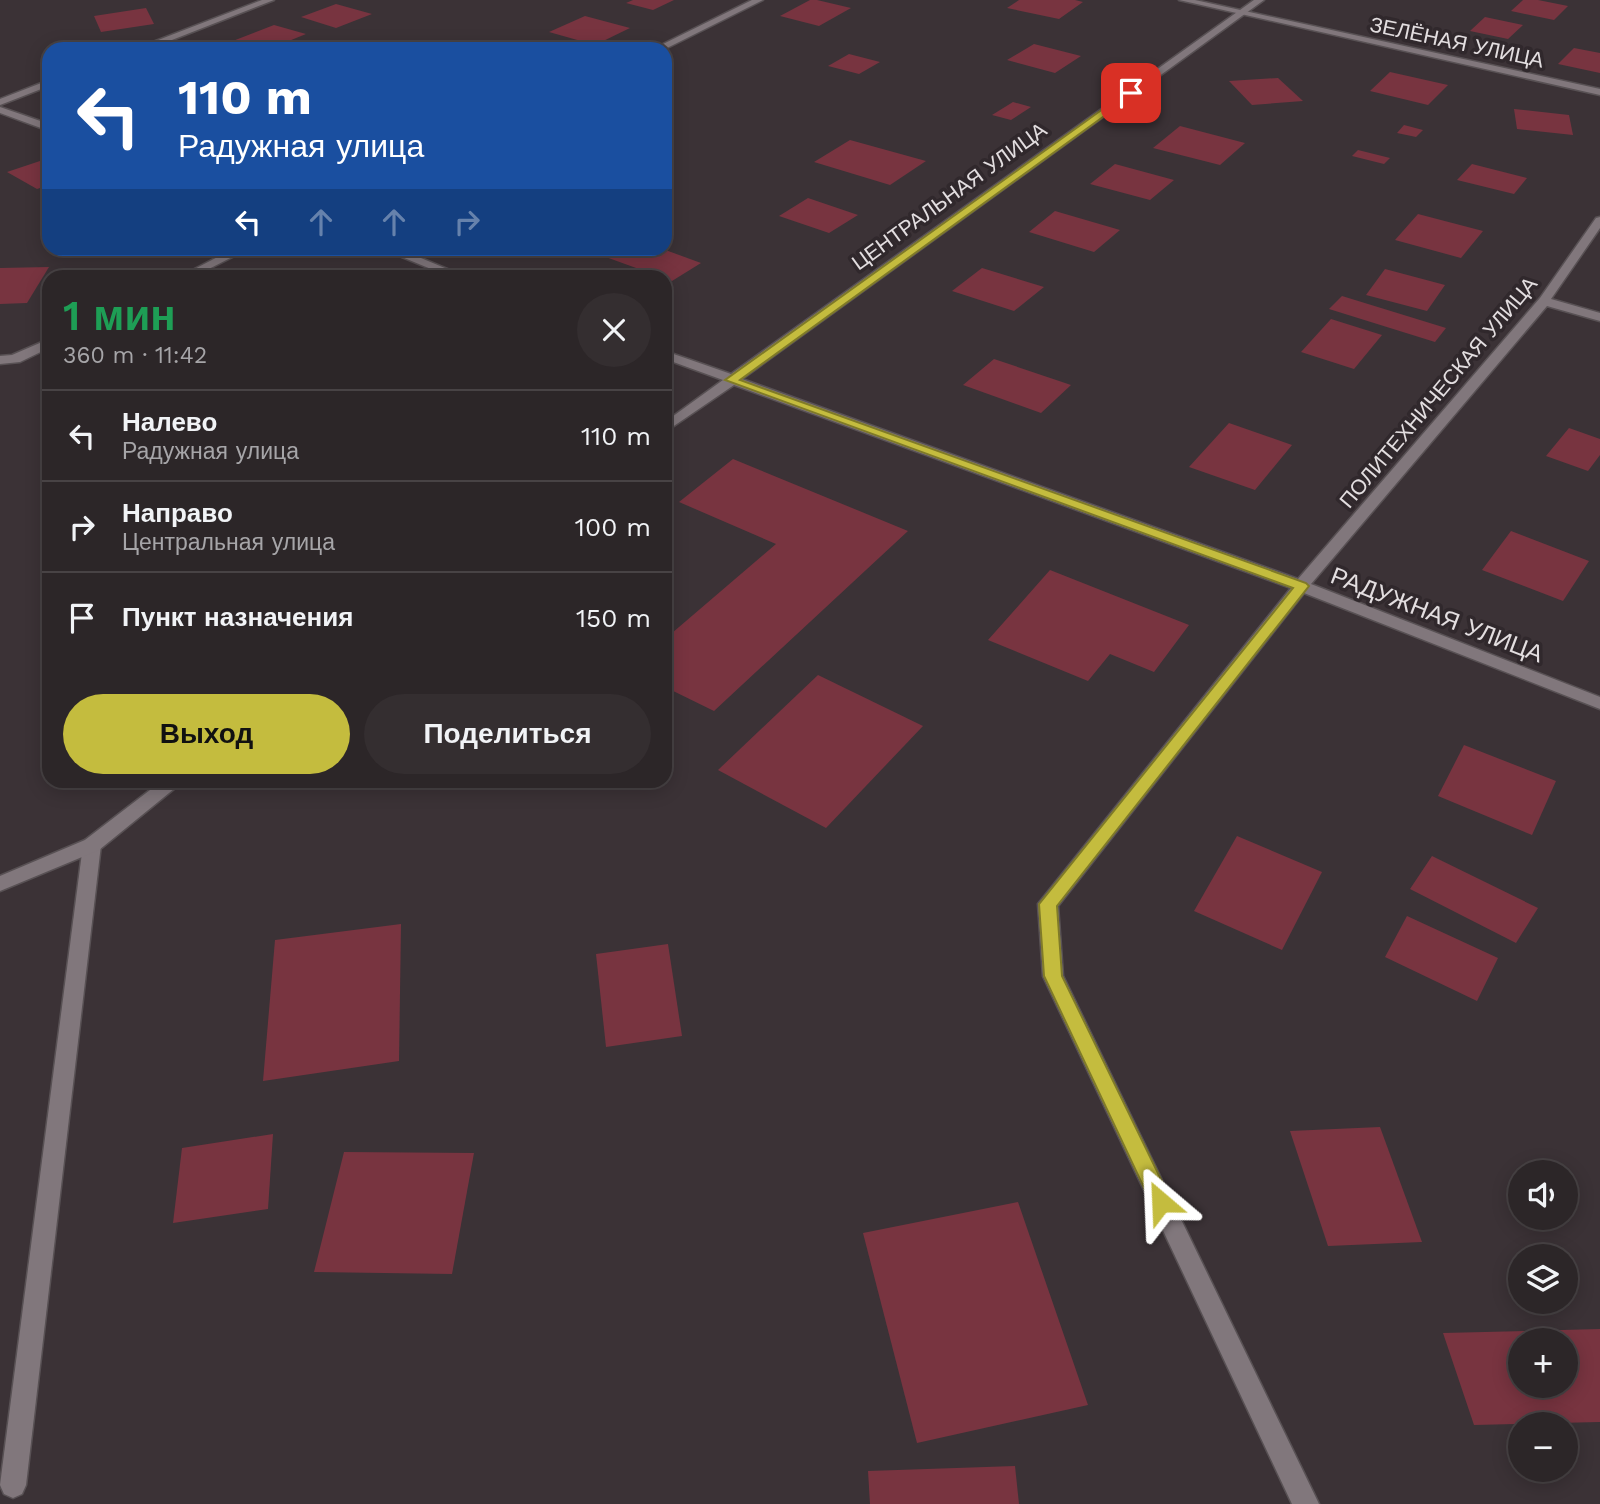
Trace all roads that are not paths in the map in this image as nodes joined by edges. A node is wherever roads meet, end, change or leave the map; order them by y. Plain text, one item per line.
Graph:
1 (270, 0) edge
2 (759, 0) edge
3 (1183, 0) edge
4 (1260, 0) edge
5 (1242, 13) junction
6 (159, 42) edge
7 (672, 42) edge
8 (42, 86) edge
9 (1600, 92) edge
10 (0, 102) edge
11 (0, 110) edge
12 (42, 125) edge
13 (1600, 220) edge
14 (229, 256) edge
15 (406, 256) edge
16 (200, 270) edge
17 (442, 270) edge
18 (1544, 300) junction
19 (1600, 317) edge
20 (42, 346) edge
21 (672, 358) edge
22 (0, 360) edge
23 (732, 380) junction
24 (672, 423) edge
25 (1301, 586) junction
26 (1600, 703) edge
27 (166, 788) edge
28 (92, 845) junction
29 (0, 884) edge
30 (13, 1485) dead end
31 (1306, 1504) edge

1 - 6 street
2 - 7 street
3 - 5 street, ЗЕЛЁНАЯ УЛИЦА
4 - 5 street, ЦЕНТРАЛЬНАЯ УЛИЦА
5 - 9 street, ЗЕЛЁНАЯ УЛИЦА
5 - 23 street, ЦЕНТРАЛЬНАЯ УЛИЦА
8 - 10 street
11 - 12 street
13 - 18 street, ПОЛИТЕХНИЧЕСКАЯ УЛИЦА
14 - 16 street
15 - 17 street
18 - 19 street
18 - 25 street, ПОЛИТЕХНИЧЕСКАЯ УЛИЦА
20 - 22 street
21 - 23 street, РАДУЖНАЯ УЛИЦА
23 - 24 street, ЦЕНТРАЛЬНАЯ УЛИЦА
23 - 25 street, РАДУЖНАЯ УЛИЦА
25 - 26 street, РАДУЖНАЯ УЛИЦА
25 - 31 street, ПОЛИТЕХНИЧЕСКАЯ УЛИЦА
27 - 28 street
28 - 29 street
28 - 30 street

